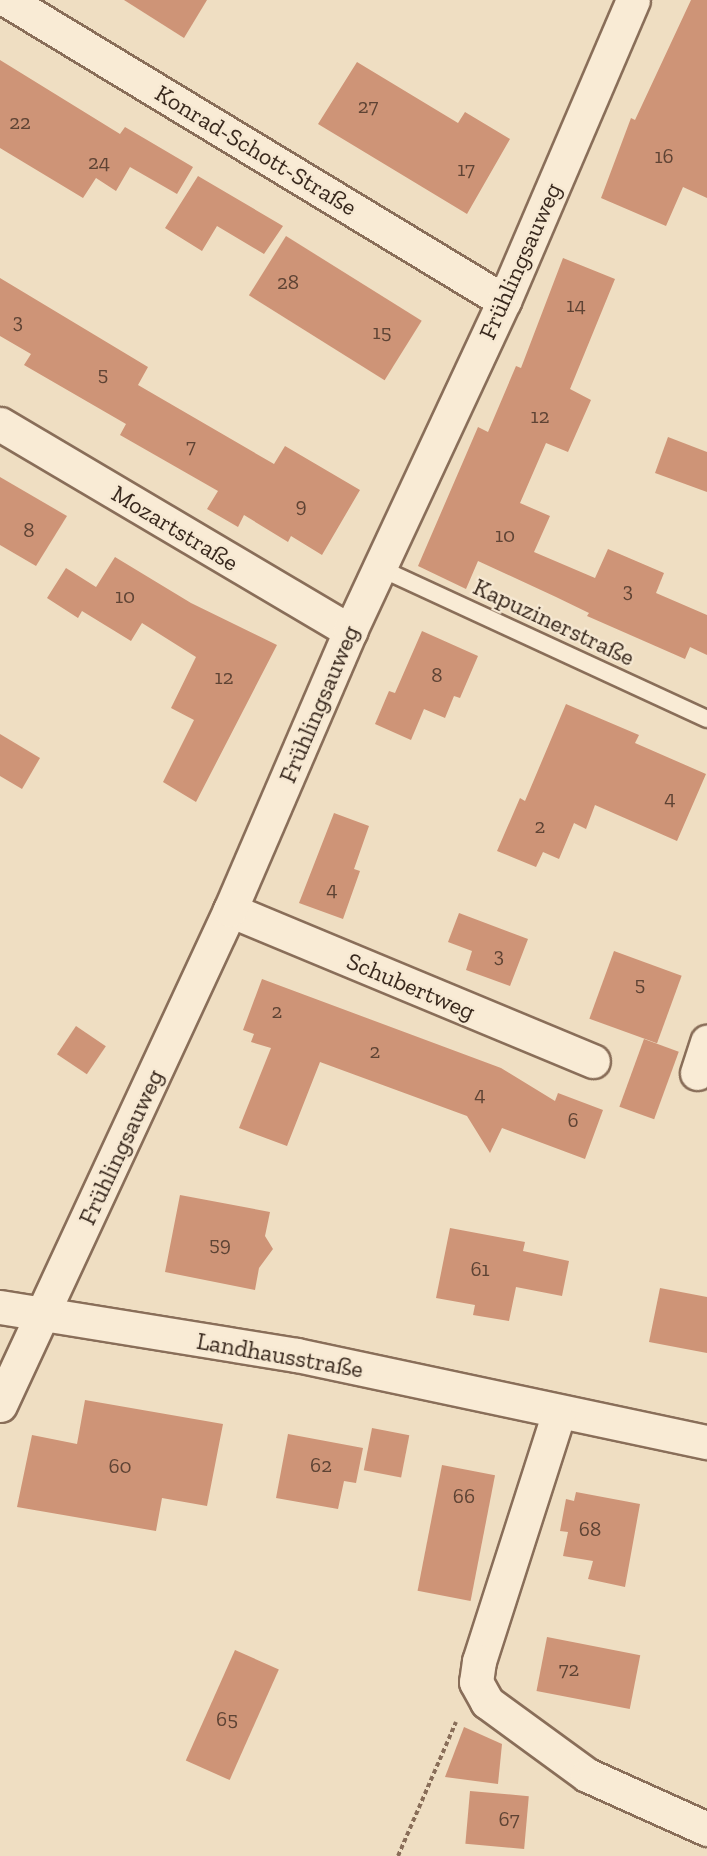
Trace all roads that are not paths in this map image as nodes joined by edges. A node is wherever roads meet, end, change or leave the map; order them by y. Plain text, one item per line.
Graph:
1 (7, 0) edge
2 (633, 0) edge
3 (504, 301) junction
4 (0, 424) edge
5 (380, 568) junction
6 (350, 631) junction
7 (707, 719) edge
8 (230, 910) junction
9 (593, 1061) dead end
10 (0, 1307) edge
11 (43, 1317) junction
12 (0, 1405) edge
13 (558, 1412) junction
14 (707, 1442) edge
15 (707, 1828) edge

1 - 3 street, Konrad-Schott-Straße
2 - 3 street, Frühlingsauweg
3 - 5 street, Frühlingsauweg
4 - 6 street, Mozartstraße
5 - 6 street, Frühlingsauweg
5 - 7 lane, Kapuzinerstraße
6 - 8 street, Frühlingsauweg
8 - 9 street, Schubertweg
8 - 11 street, Frühlingsauweg
10 - 11 street, Landhausstraße
11 - 12 street, Frühlingsauweg
11 - 13 street, Landhausstraße
13 - 14 street, Landhausstraße
13 - 15 street

